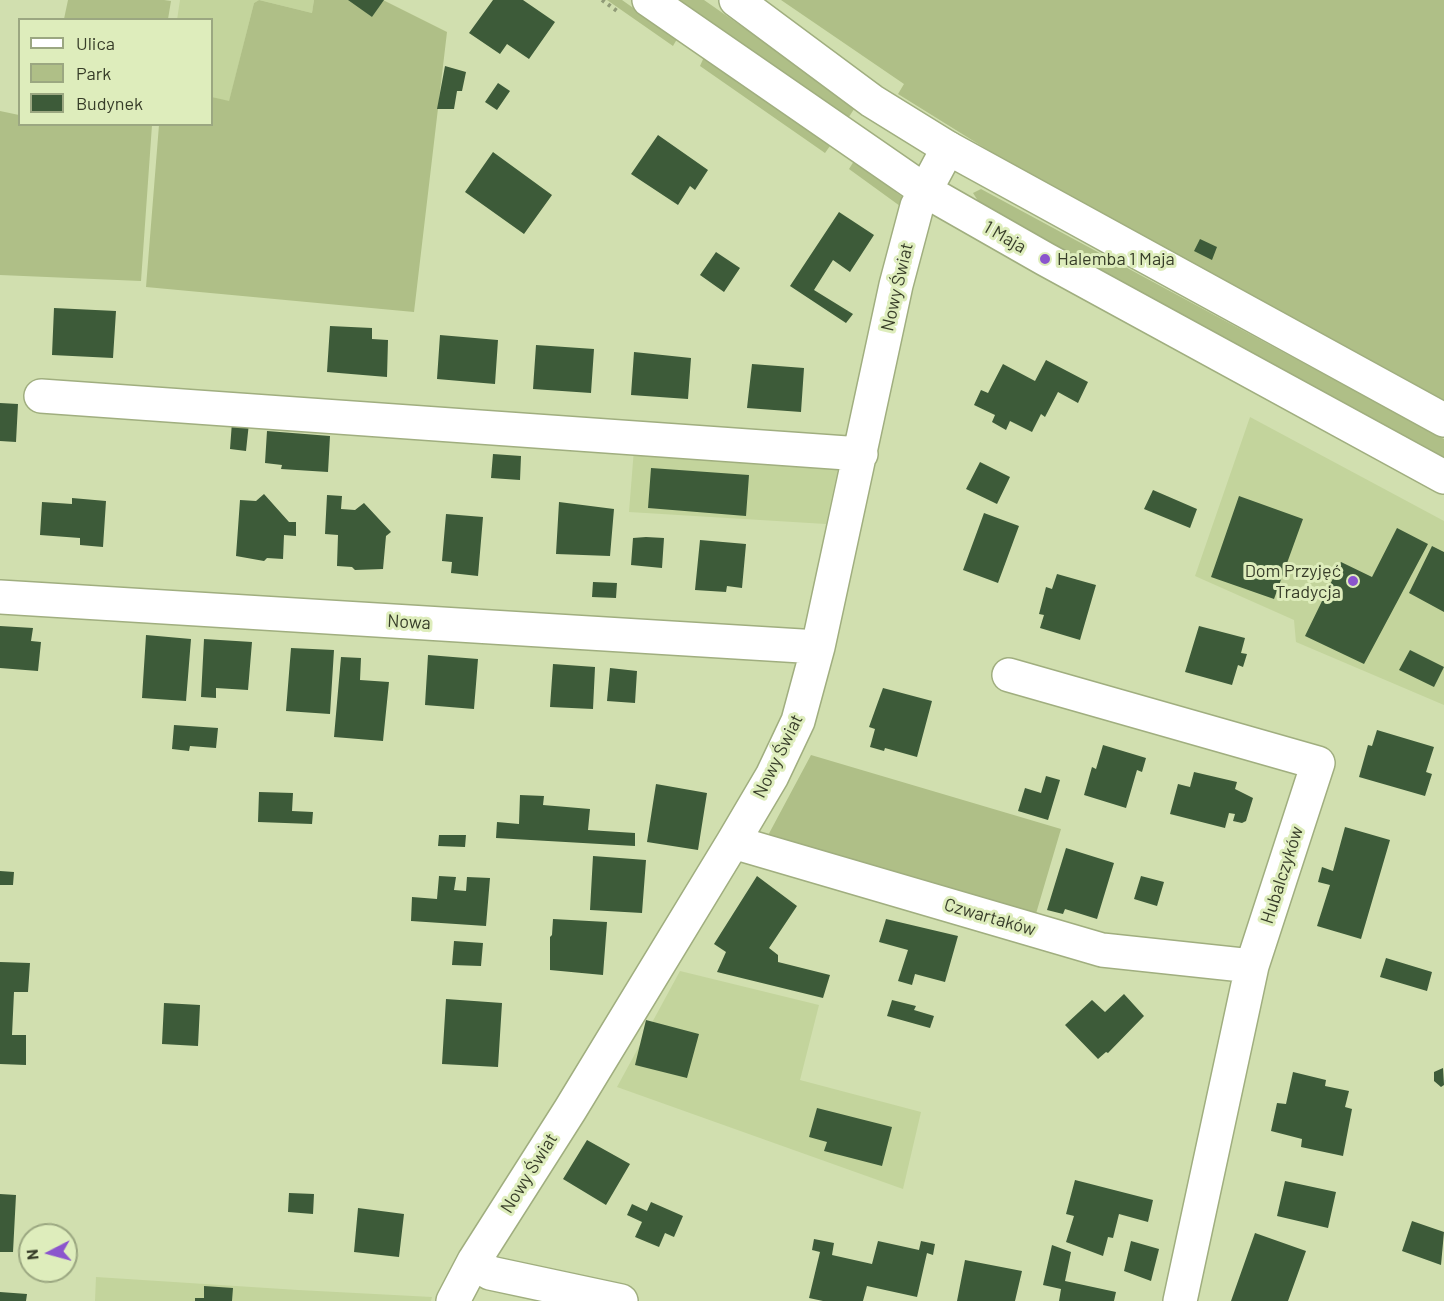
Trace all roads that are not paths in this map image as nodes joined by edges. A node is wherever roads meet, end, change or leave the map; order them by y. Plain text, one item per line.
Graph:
1 (649, 0) edge
2 (736, 0) edge
3 (948, 148) junction
4 (924, 190) junction
5 (41, 396) dead end
6 (1444, 420) edge
7 (861, 454) junction
8 (1444, 477) edge
9 (0, 597) edge
10 (818, 646) junction
11 (1009, 675) dead end
12 (733, 842) junction
13 (1252, 966) junction
14 (474, 1261) junction
15 (453, 1301) edge
16 (621, 1301) edge
17 (1180, 1301) edge

1 - 4 street, 1 Maja
2 - 3 street
3 - 4 street, Nowy Świat
3 - 6 street
4 - 7 street, Nowy Świat
4 - 8 street, 1 Maja
5 - 7 street
7 - 10 street, Nowy Świat
9 - 10 street, Nowa
10 - 12 street, Nowy Świat
11 - 13 street, Hubalczyków
12 - 13 street, Czwartaków
12 - 14 street, Nowy Świat
13 - 17 street, Hubalczyków
14 - 15 street, Nowy Świat
14 - 16 street

